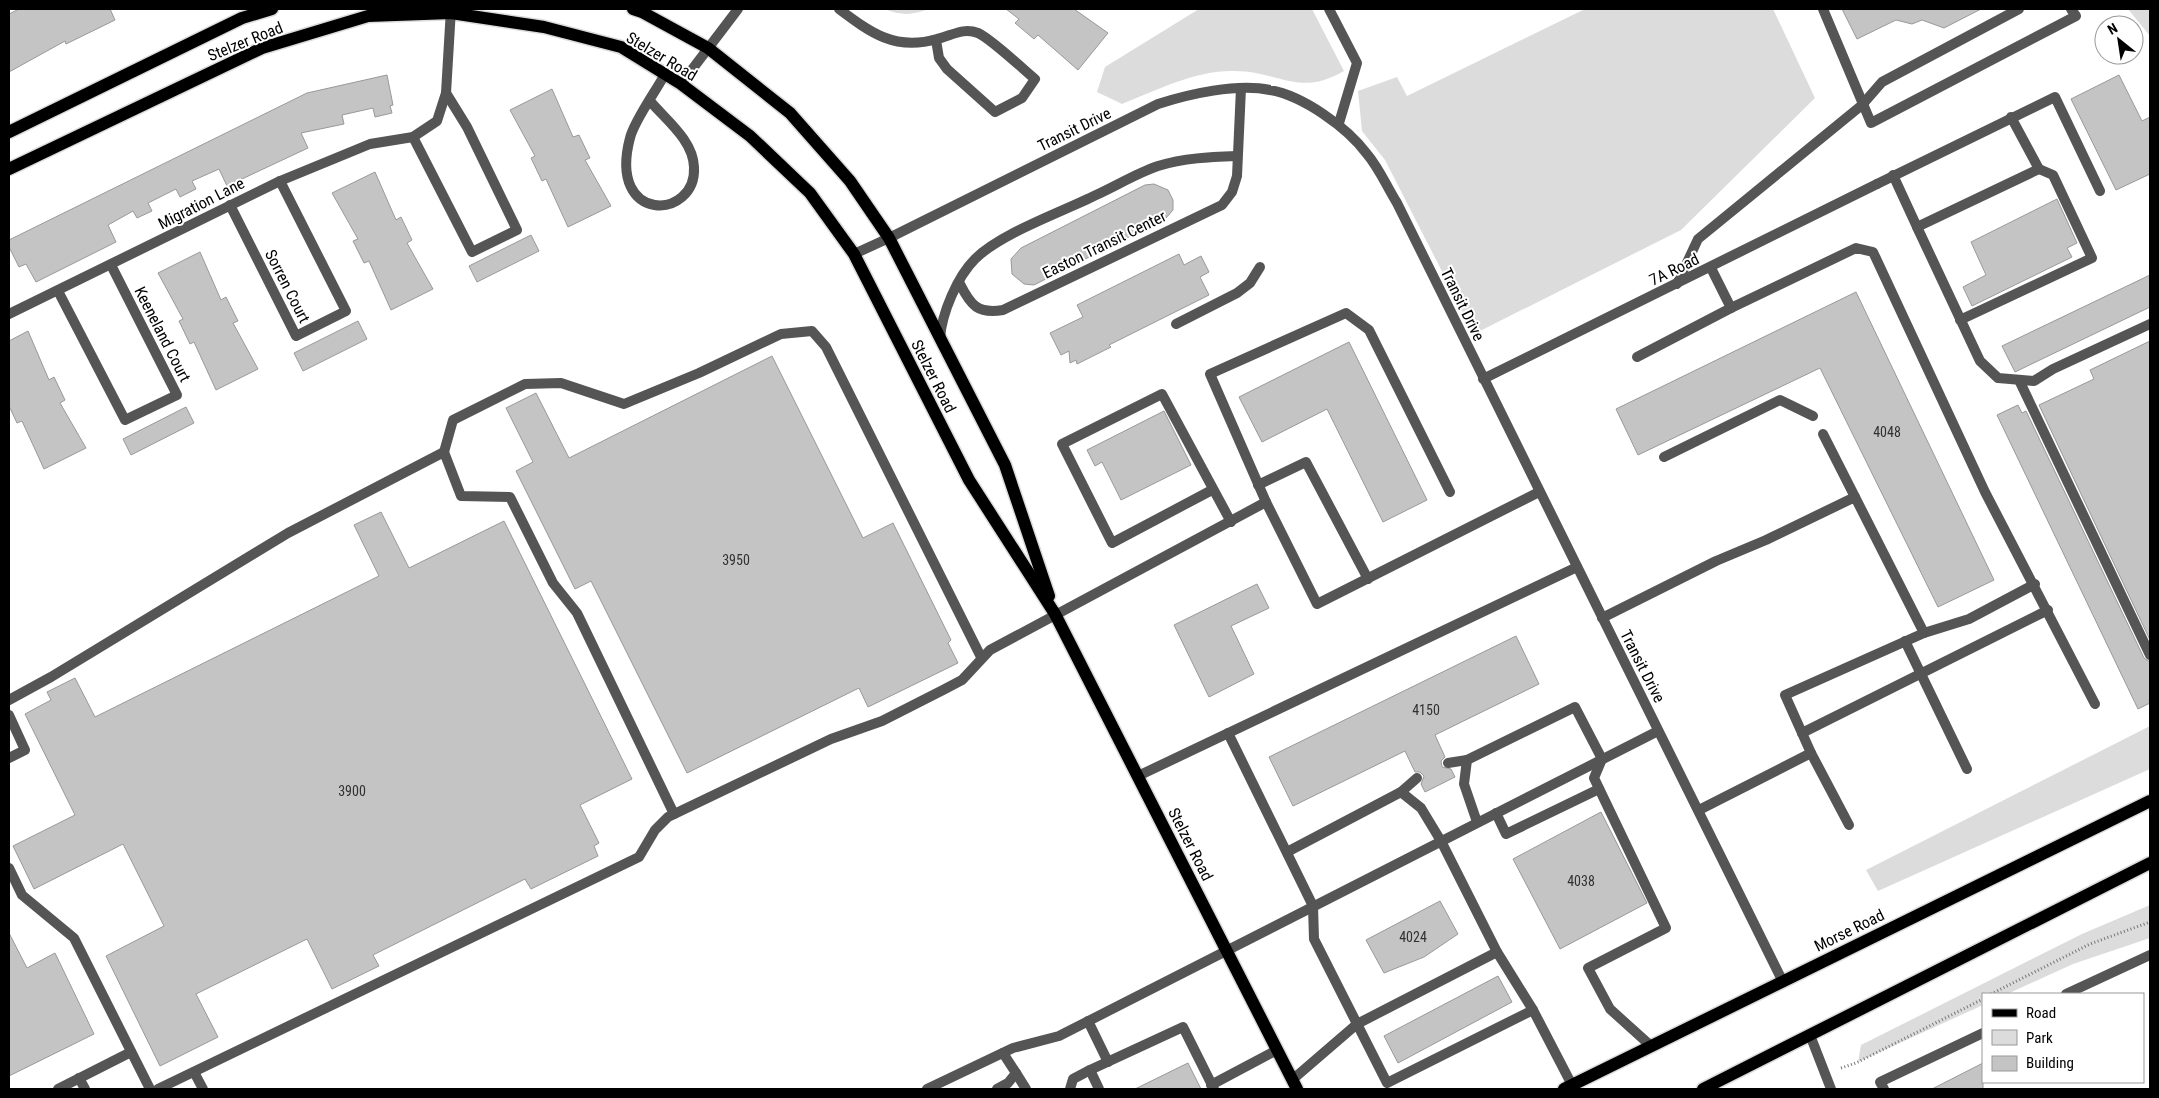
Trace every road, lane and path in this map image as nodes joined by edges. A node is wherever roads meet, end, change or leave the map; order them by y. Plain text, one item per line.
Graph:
1 (272, 9) edge
2 (633, 9) edge
3 (738, 9) edge
4 (839, 9) edge
5 (1329, 9) edge
6 (1823, 9) edge
7 (2020, 9) edge
8 (2071, 9) edge
9 (451, 11) edge
10 (936, 40) junction
11 (708, 48) junction
12 (665, 74) junction
13 (681, 84) junction
14 (1241, 88) junction
15 (446, 93) junction
16 (650, 101) junction
17 (1862, 105) junction
18 (2011, 117) junction
19 (1338, 123) junction
20 (9, 132) edge
21 (413, 137) junction
22 (1237, 156) junction
23 (9, 169) edge
24 (2039, 169) junction
25 (1893, 175) junction
26 (280, 181) junction
27 (2100, 191) dead end
28 (230, 206) junction
29 (1917, 227) junction
30 (889, 238) junction
31 (854, 254) junction
32 (111, 265) junction
33 (1260, 267) dead end
34 (1711, 268) junction
35 (960, 284) junction
36 (1677, 284) junction
37 (58, 291) junction
38 (1731, 308) junction
39 (9, 314) edge
40 (1960, 320) junction
41 (1176, 324) dead end
42 (2150, 324) edge
43 (940, 338) junction
44 (1637, 357) dead end
45 (1483, 379) junction
46 (2019, 380) junction
47 (1813, 416) dead end
48 (1822, 434) dead end
49 (444, 452) junction
50 (1664, 456) dead end
51 (1258, 485) junction
52 (1212, 490) junction
53 (1450, 492) dead end
54 (1539, 492) junction
55 (1855, 497) junction
56 (1266, 502) junction
57 (1231, 522) junction
58 (1577, 567) junction
59 (1368, 579) junction
60 (2035, 584) junction
61 (2048, 610) junction
62 (1055, 614) junction
63 (1602, 618) junction
64 (1924, 633) junction
65 (1905, 642) junction
66 (2150, 656) edge
67 (981, 657) junction
68 (1921, 674) junction
69 (9, 700) edge
70 (2096, 704) dead end
71 (9, 715) edge
72 (1658, 731) junction
73 (1228, 733) junction
74 (1802, 733) junction
75 (1811, 753) junction
76 (9, 758) edge
77 (1602, 759) junction
78 (1467, 760) junction
79 (1448, 763) dead end
80 (1966, 770) dead end
81 (1138, 776) junction
82 (1418, 778) dead end
83 (1599, 789) junction
84 (1401, 792) junction
85 (2150, 801) edge
86 (1698, 810) junction
87 (1496, 813) junction
88 (674, 814) junction
89 (1477, 822) junction
90 (1849, 825) dead end
91 (1441, 841) junction
92 (1287, 852) junction
93 (2150, 863) edge
94 (9, 868) edge
95 (1313, 906) junction
96 (2150, 922) edge
97 (1226, 950) junction
98 (1497, 952) junction
99 (2150, 955) edge
100 (1782, 980) junction
101 (1993, 993) edge
102 (2068, 993) edge
103 (1982, 1000) edge
104 (1533, 1010) junction
105 (1088, 1021) junction
106 (1357, 1024) junction
107 (1982, 1033) edge
108 (1810, 1035) junction
109 (1651, 1046) junction
110 (1277, 1050) junction
111 (131, 1052) junction
112 (1004, 1053) junction
113 (1108, 1062) junction
114 (1841, 1068) dead end
115 (1090, 1070) junction
116 (194, 1072) junction
117 (1016, 1073) junction
118 (79, 1078) junction
119 (1294, 1084) edge
120 (1213, 1087) edge
121 (1568, 1087) edge
122 (58, 1089) edge
123 (84, 1089) edge
124 (150, 1089) edge
125 (158, 1089) edge
126 (203, 1089) edge
127 (927, 1089) edge
128 (997, 1089) edge
129 (1026, 1089) edge
130 (1070, 1089) edge
131 (1099, 1089) edge
132 (1703, 1089) edge
133 (1831, 1089) edge
134 (1884, 1089) edge

1 - 20 main road, Stelzer Road
2 - 11 main road, Stelzer Road
3 - 11 street
4 - 10 street
5 - 19 street
6 - 17 street
7 - 17 street
8 - 17 street
9 - 12 main road, Stelzer Road
9 - 15 street, Migration Lane
9 - 23 main road, Stelzer Road
10 - 10 street
11 - 13 street
11 - 30 main road, Stelzer Road
12 - 13 main road, Stelzer Road
12 - 16 street
13 - 31 main road, Stelzer Road
14 - 19 street, Transit Drive
14 - 22 street, Easton Transit Center
14 - 30 street, Transit Drive
15 - 21 street, Migration Lane
15 - 21 street
16 - 16 street
17 - 36 street
18 - 24 street
18 - 25 street, 7A Road
18 - 27 street, 7A Road
19 - 45 street, Transit Drive
21 - 26 street, Migration Lane
22 - 35 street
22 - 35 street, Easton Transit Center
24 - 29 street
24 - 40 street
25 - 29 street
25 - 34 street, 7A Road
26 - 28 street, Migration Lane
26 - 28 street, Sorren Court
28 - 32 street, Migration Lane
29 - 40 street
30 - 31 street, Transit Drive
30 - 43 main road, Stelzer Road
31 - 62 main road, Stelzer Road
32 - 37 street, Migration Lane
32 - 37 street, Keeneland Court
33 - 41 street
34 - 36 street, 7A Road
34 - 38 street
35 - 43 street
36 - 45 street, 7A Road
37 - 39 street, Migration Lane
38 - 44 street
38 - 60 street
40 - 46 street
42 - 46 street
43 - 62 main road, Stelzer Road
45 - 54 street, Transit Drive
46 - 66 street
47 - 50 street
48 - 55 street
49 - 67 street
49 - 69 street
49 - 88 street
51 - 53 street
51 - 56 street
51 - 59 street
52 - 52 street
52 - 57 street
54 - 58 street, Transit Drive
54 - 59 street
55 - 63 street
55 - 64 street
56 - 57 street
56 - 59 street
57 - 62 street
58 - 63 street, Transit Drive
58 - 73 street
60 - 61 street
60 - 64 street
61 - 68 street
61 - 70 street
62 - 67 street
62 - 81 main road, Stelzer Road
63 - 72 street, Transit Drive
64 - 65 street
65 - 68 street
65 - 74 street
67 - 88 street
68 - 74 street
68 - 80 street
71 - 76 street
72 - 77 street
72 - 86 street, Transit Drive
73 - 81 street
73 - 92 street
74 - 75 street
75 - 86 street
75 - 90 street
77 - 78 street
77 - 83 street
77 - 87 street
78 - 79 street
78 - 89 street
81 - 97 main road, Stelzer Road
82 - 84 street
83 - 87 street
83 - 109 street
84 - 91 street
84 - 92 street
85 - 100 main road, Morse Road
86 - 100 street, Transit Drive
87 - 89 street
88 - 116 street
89 - 91 street
91 - 95 street
91 - 98 street
92 - 95 street
93 - 108 main road
94 - 111 street
95 - 97 street
95 - 106 street
96 - 101 path
97 - 105 street
97 - 110 main road, Stelzer Road
98 - 104 street
98 - 106 street
99 - 102 street
100 - 109 main road, Morse Road
103 - 114 path
104 - 106 street
104 - 121 street
105 - 112 street
105 - 113 street
106 - 119 street
107 - 134 street
108 - 132 main road
108 - 133 street
109 - 121 main road, Morse Road
110 - 119 main road, Stelzer Road
110 - 120 street
111 - 118 street
111 - 124 street
112 - 117 street
112 - 127 street
113 - 115 street
113 - 120 street
115 - 130 street
115 - 131 street
116 - 125 street
116 - 126 street
117 - 128 street
117 - 129 street
118 - 122 street
118 - 123 street

